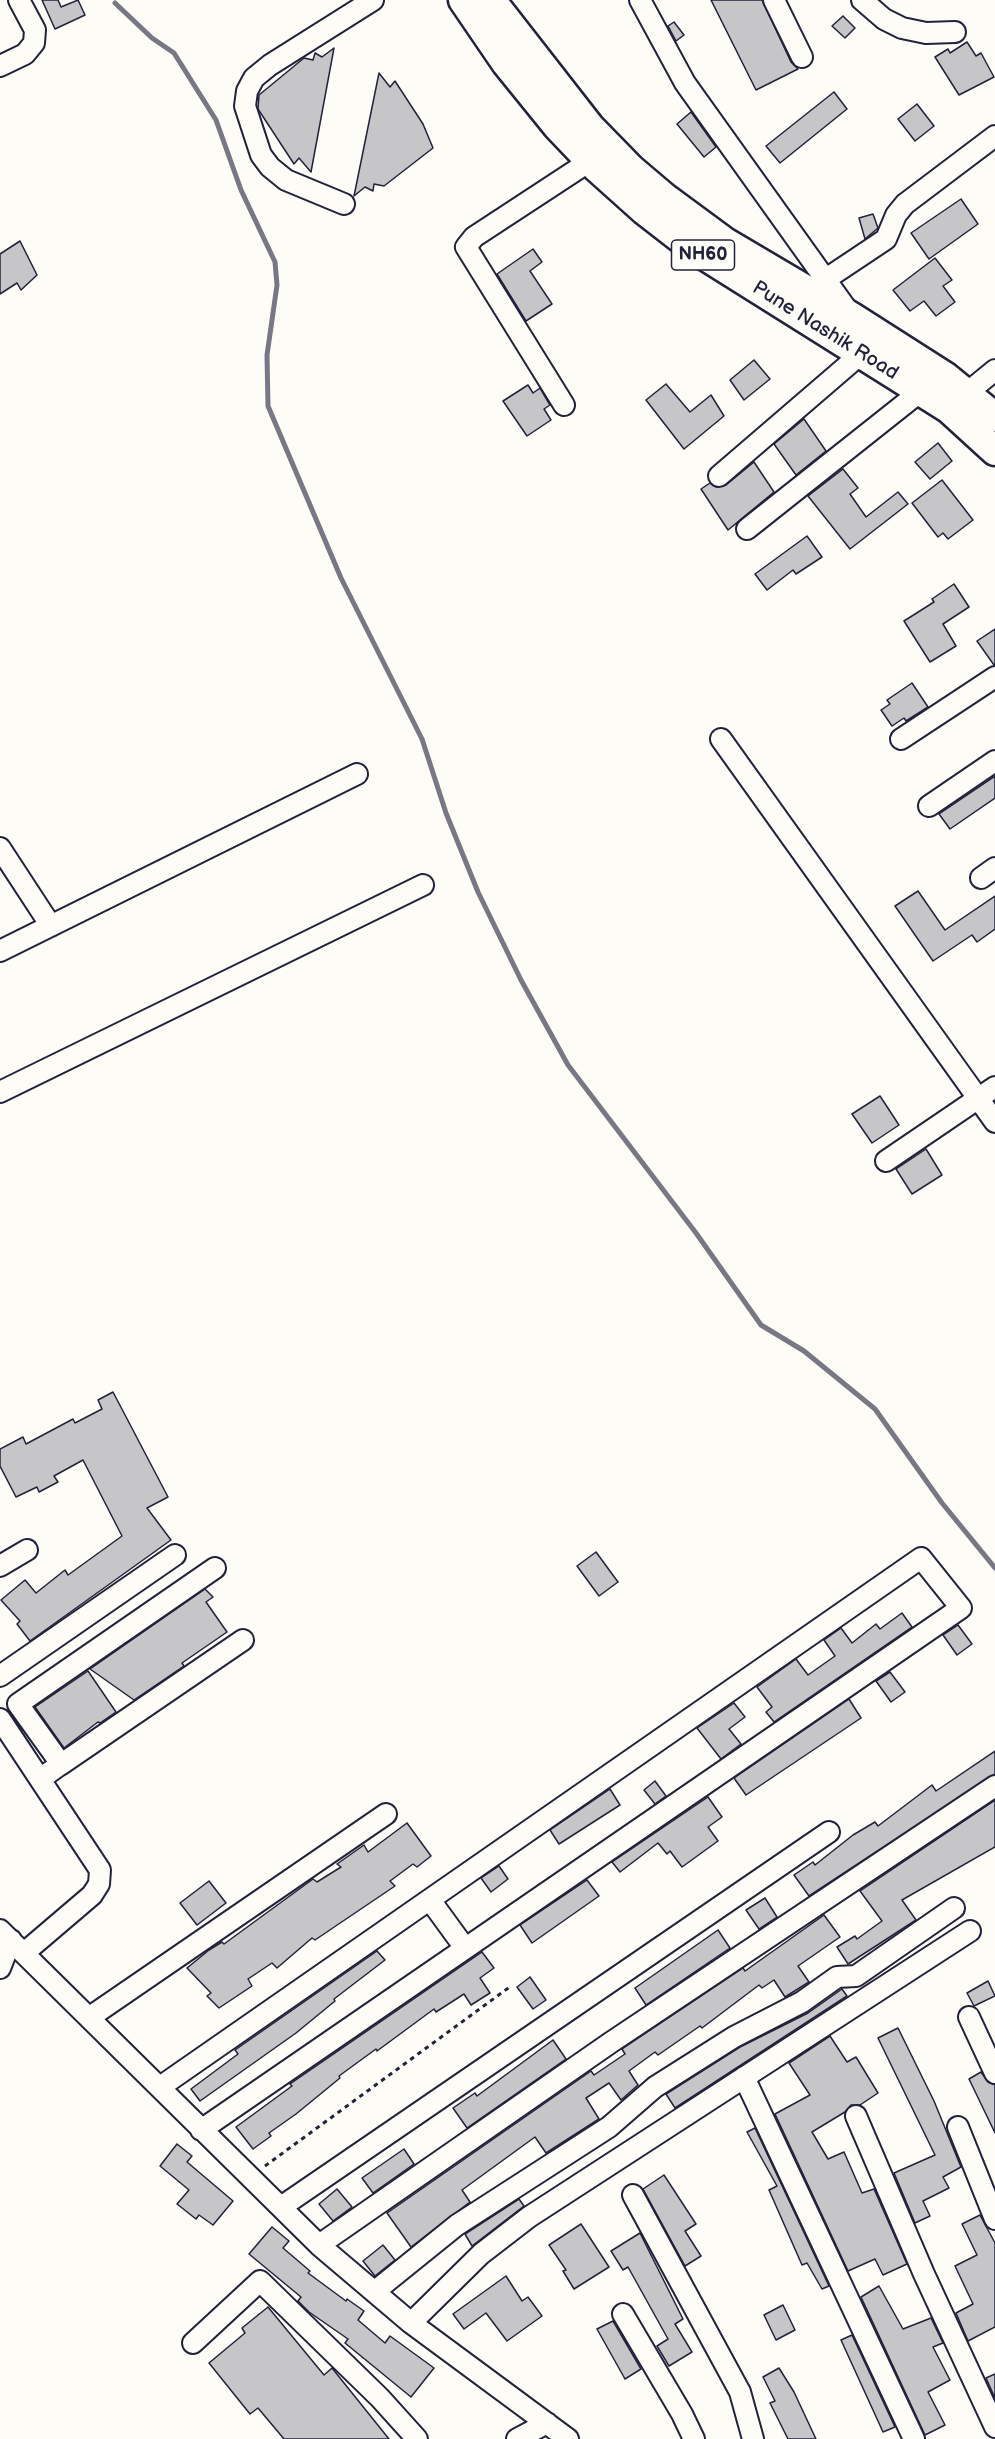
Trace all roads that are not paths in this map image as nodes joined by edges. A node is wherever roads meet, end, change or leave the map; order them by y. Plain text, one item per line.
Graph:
1 (20, 0) edge
2 (372, 0) edge
3 (463, 0) edge
4 (491, 0) edge
5 (640, 0) edge
6 (774, 0) edge
7 (862, 0) edge
8 (955, 32) dead end
9 (802, 57) dead end
10 (0, 66) edge
11 (995, 136) edge
12 (590, 161) junction
13 (344, 204) dead end
14 (826, 279) junction
15 (852, 317) junction
16 (862, 353) junction
17 (995, 370) edge
18 (921, 391) junction
19 (958, 400) junction
20 (564, 405) dead end
21 (994, 414) edge
22 (995, 451) edge
23 (719, 477) dead end
24 (747, 529) dead end
25 (995, 677) edge
26 (721, 739) dead end
27 (901, 739) dead end
28 (995, 761) edge
29 (357, 774) dead end
30 (929, 806) dead end
31 (0, 848) edge
32 (423, 885) dead end
33 (51, 926) junction
34 (0, 951) edge
35 (995, 1087) edge
36 (0, 1092) edge
37 (978, 1098) junction
38 (995, 1122) edge
39 (886, 1161) dead end
40 (27, 1551) dead end
41 (174, 1555) dead end
42 (0, 1566) edge
43 (215, 1568) dead end
44 (243, 1640) dead end
45 (0, 1676) edge
46 (0, 1719) edge
47 (60, 1765) junction
48 (40, 1779) junction
49 (995, 1786) edge
50 (386, 1814) dead end
51 (830, 1832) dead end
52 (430, 1900) junction
53 (954, 1908) dead end
54 (970, 1931) dead end
55 (12, 1941) edge
56 (465, 1948) junction
57 (0, 1968) edge
58 (90, 2017) junction
59 (969, 2017) dead end
60 (995, 2073) edge
61 (744, 2077) junction
62 (160, 2087) junction
63 (856, 2116) dead end
64 (958, 2127) dead end
65 (201, 2130) junction
66 (633, 2195) dead end
67 (281, 2207) junction
68 (995, 2219) edge
69 (319, 2245) junction
70 (374, 2292) junction
71 (622, 2314) dead end
72 (411, 2324) junction
73 (193, 2343) dead end
74 (547, 2423) junction
75 (995, 2427) edge
76 (417, 2439) edge
77 (517, 2439) edge
78 (568, 2439) edge
79 (693, 2439) edge
80 (753, 2439) edge
81 (914, 2439) edge

1 - 10 street
2 - 13 street
3 - 12 highway, Pune Nashik Road / NH60
4 - 15 highway, Pune Nashik Road / NH60
5 - 14 street
6 - 9 street
7 - 8 street
11 - 14 street
12 - 16 highway, Pune Nashik Road / NH60
12 - 20 street
14 - 15 street
15 - 19 highway, Pune Nashik Road / NH60
16 - 18 highway, Pune Nashik Road / NH60
16 - 23 street
17 - 19 street
18 - 19 highway, Pune Nashik Road / NH60
18 - 24 street
19 - 21 highway, Pune Nashik Road / NH60
19 - 22 highway, Pune Nashik Road / NH60
25 - 27 street
26 - 37 street
28 - 30 street
29 - 33 street
31 - 33 street
32 - 36 street
33 - 34 street
35 - 37 street
37 - 38 street
37 - 39 street
40 - 42 street
41 - 45 street
43 - 47 street
44 - 47 street
46 - 48 street
47 - 48 street
48 - 55 street
49 - 69 street
50 - 58 street
51 - 67 street
52 - 56 street
52 - 56 street
52 - 62 street
53 - 70 street
54 - 61 street
55 - 57 street
55 - 58 street
56 - 65 street
58 - 62 street
59 - 60 street
61 - 72 street
61 - 81 street
62 - 65 street
63 - 75 street
64 - 68 street
65 - 67 street
66 - 80 street
67 - 69 street
69 - 70 street
70 - 72 street
71 - 79 street
72 - 74 street
73 - 76 street
74 - 77 street
74 - 78 street

